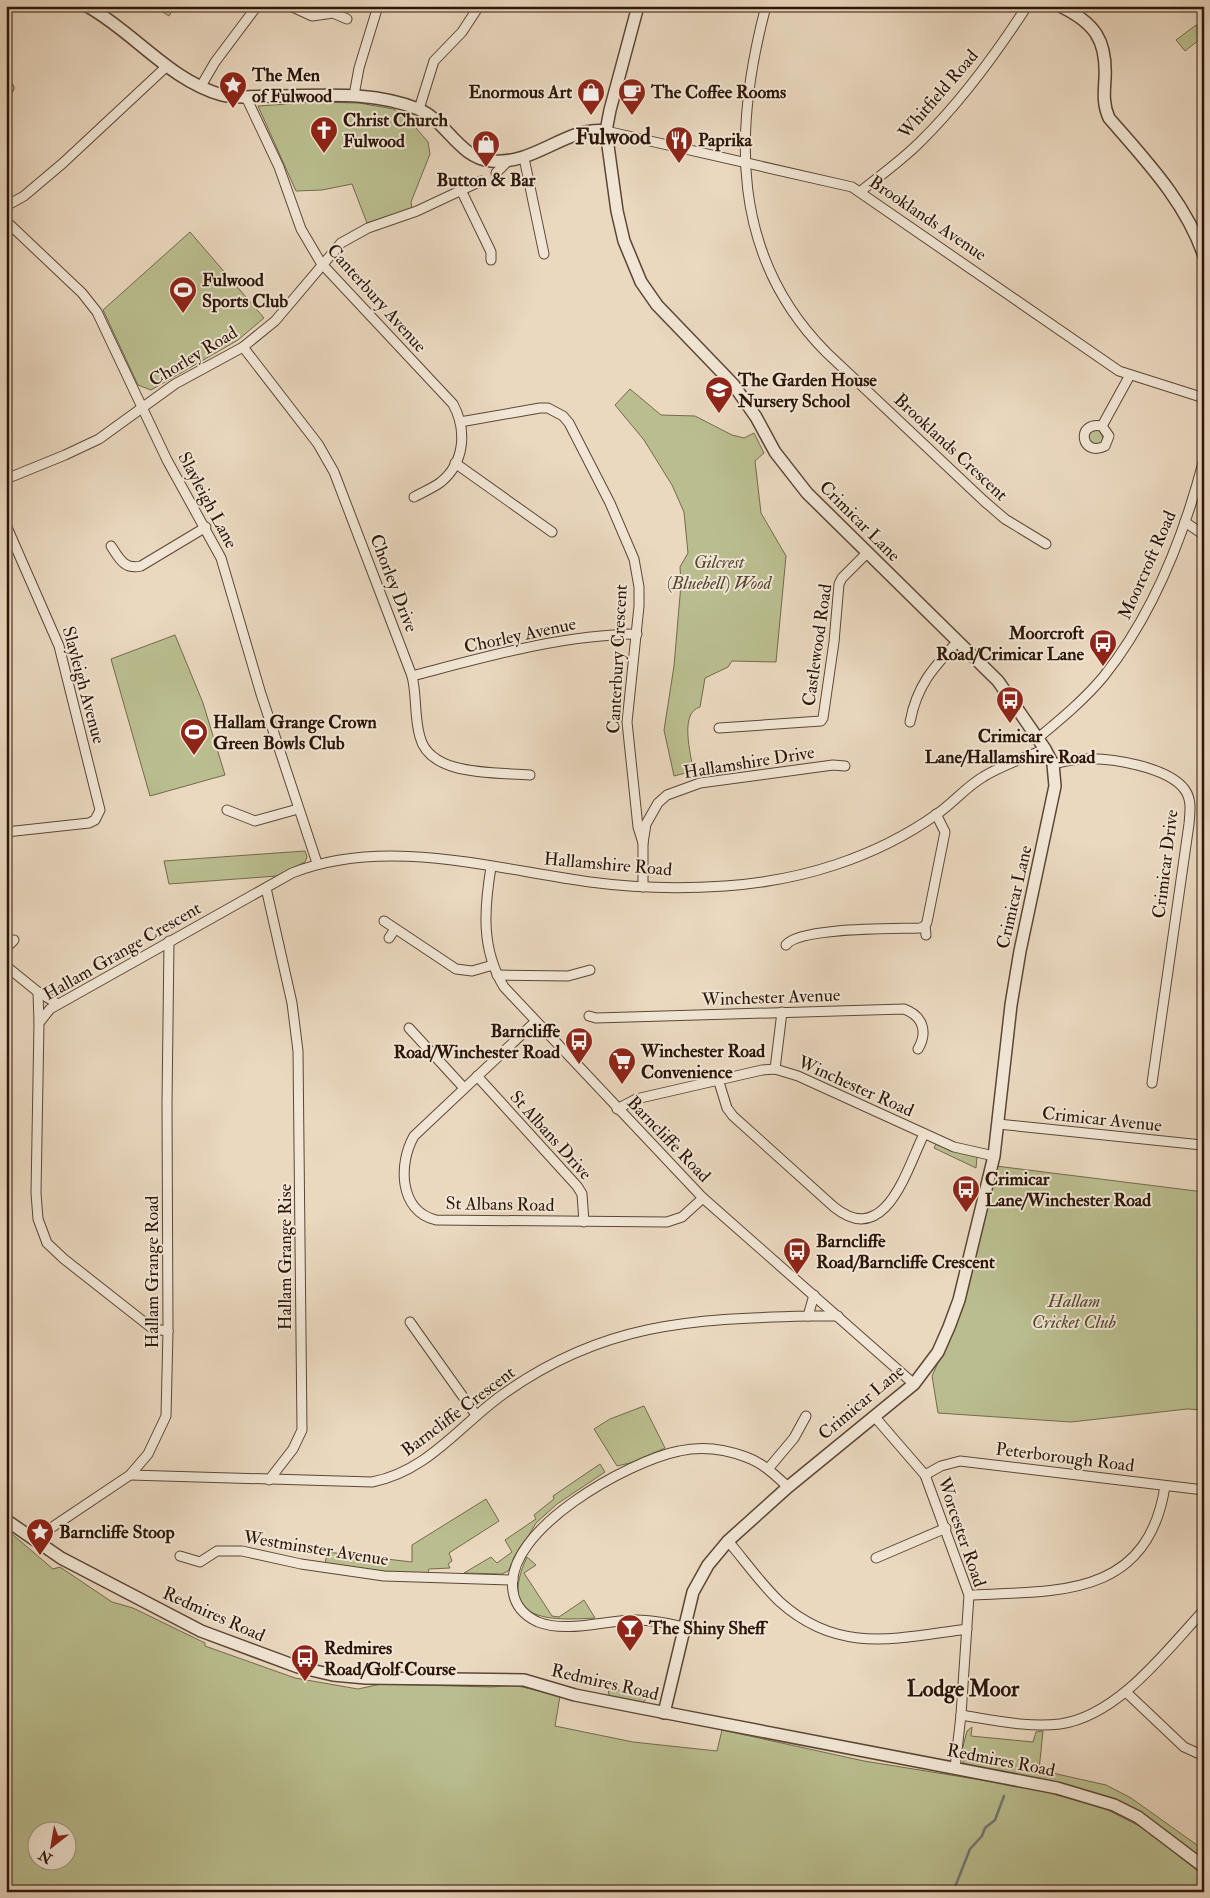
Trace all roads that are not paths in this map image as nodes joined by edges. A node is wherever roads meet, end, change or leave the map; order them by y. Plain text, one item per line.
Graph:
1 (87, 6) edge
2 (257, 6) edge
3 (290, 6) edge
4 (378, 6) edge
5 (479, 6) edge
6 (638, 6) edge
7 (766, 6) edge
8 (1027, 6) edge
9 (1060, 6) edge
10 (347, 19) dead end
11 (167, 66) junction
12 (200, 86) junction
13 (354, 95) junction
14 (246, 96) junction
15 (419, 109) junction
16 (606, 131) junction
17 (524, 158) junction
18 (509, 160) junction
19 (744, 163) junction
20 (496, 173) dead end
21 (481, 181) dead end
22 (461, 190) junction
23 (861, 191) junction
24 (6, 206) edge
25 (6, 221) edge
26 (544, 254) dead end
27 (1204, 256) edge
28 (491, 260) dead end
29 (321, 264) junction
30 (243, 347) junction
31 (1130, 376) junction
32 (1204, 398) edge
33 (143, 408) junction
34 (460, 422) junction
35 (1102, 426) dead end
36 (1204, 459) edge
37 (456, 463) junction
38 (6, 479) edge
39 (414, 497) dead end
40 (1185, 522) junction
41 (6, 525) edge
42 (206, 527) junction
43 (552, 532) dead end
44 (1204, 535) edge
45 (1046, 544) dead end
46 (111, 546) dead end
47 (867, 553) junction
48 (637, 634) junction
49 (958, 641) junction
50 (412, 676) junction
51 (910, 722) dead end
52 (719, 728) dead end
53 (1038, 738) junction
54 (1045, 749) junction
55 (1053, 764) junction
56 (845, 766) dead end
57 (530, 775) dead end
58 (298, 809) junction
59 (226, 810) dead end
60 (936, 814) junction
61 (637, 817) junction
62 (646, 824) junction
63 (6, 832) edge
64 (643, 843) junction
65 (316, 863) junction
66 (491, 867) junction
67 (643, 887) junction
68 (266, 888) junction
69 (384, 921) dead end
70 (395, 929) junction
71 (389, 938) dead end
72 (14, 940) dead end
73 (169, 941) junction
74 (786, 944) dead end
75 (6, 948) edge
76 (493, 965) junction
77 (6, 966) edge
78 (590, 970) dead end
79 (497, 975) junction
80 (38, 992) junction
81 (58, 1004) junction
82 (782, 1012) junction
83 (589, 1016) dead end
84 (535, 1022) junction
85 (39, 1023) junction
86 (409, 1028) dead end
87 (918, 1049) dead end
88 (775, 1069) junction
89 (477, 1076) junction
90 (718, 1079) junction
91 (1152, 1083) dead end
92 (464, 1088) junction
93 (617, 1108) junction
94 (998, 1124) junction
95 (924, 1134) junction
96 (1202, 1145) dead end
97 (994, 1156) junction
98 (703, 1198) junction
99 (584, 1222) junction
100 (814, 1295) junction
101 (808, 1316) junction
102 (838, 1316) junction
103 (410, 1322) dead end
104 (168, 1332) junction
105 (914, 1384) junction
106 (476, 1415) junction
107 (806, 1416) dead end
108 (874, 1416) junction
109 (768, 1469) junction
110 (130, 1475) junction
111 (925, 1475) junction
112 (269, 1480) junction
113 (1165, 1486) junction
114 (788, 1487) junction
115 (1204, 1490) edge
116 (6, 1520) edge
117 (946, 1528) junction
118 (33, 1540) junction
119 (728, 1541) junction
120 (180, 1556) dead end
121 (876, 1558) dead end
122 (513, 1580) junction
123 (968, 1595) junction
124 (1204, 1610) edge
125 (684, 1626) junction
126 (968, 1629) junction
127 (1126, 1692) junction
128 (664, 1713) junction
129 (961, 1715) junction
130 (1204, 1756) edge
131 (955, 1768) junction
132 (1204, 1868) edge

1 - 11 street
2 - 12 street
3 - 10 street
4 - 13 street
5 - 15 street
6 - 16 street, Crimicar Lane
7 - 19 street, Brooklands Crescent
8 - 23 street, Whitfield Road
9 - 27 street
11 - 12 street
11 - 24 street
12 - 14 street
13 - 14 street
13 - 15 street
14 - 29 street, Canterbury Avenue
15 - 18 street
16 - 17 street
16 - 19 street, Brooklands Avenue
16 - 47 street, Crimicar Lane
17 - 18 street
17 - 26 street
18 - 20 street
19 - 23 street, Brooklands Avenue
19 - 45 street, Brooklands Crescent
21 - 22 street, Chorley Road
22 - 28 street
22 - 29 street, Chorley Road
23 - 31 street, Brooklands Avenue
25 - 33 street, Slayleigh Lane
29 - 30 street, Chorley Road
29 - 34 street, Canterbury Avenue
30 - 33 street, Chorley Road
30 - 50 street, Chorley Drive
31 - 32 street, Brooklands Avenue
31 - 35 street
33 - 38 street, Chorley Road
33 - 42 street, Slayleigh Lane
34 - 37 street, Canterbury Avenue
34 - 48 street, Canterbury Crescent
36 - 40 street, Moorcroft Road
37 - 39 street, Canterbury Avenue
37 - 43 street
40 - 44 street
40 - 53 street, Moorcroft Road
41 - 63 street, Slayleigh Avenue
42 - 46 street
42 - 58 street, Slayleigh Lane
47 - 49 street, Crimicar Lane
47 - 52 street, Castlewood Road
48 - 50 street, Chorley Avenue
48 - 61 street, Canterbury Crescent
49 - 51 street
49 - 53 street, Crimicar Lane
50 - 57 street, Chorley Drive
53 - 54 street, Crimicar Lane
54 - 55 street, Crimicar Lane
54 - 60 street, Hallamshire Road
55 - 91 street, Crimicar Drive
55 - 94 street, Crimicar Lane
56 - 62 street, Hallamshire Drive
58 - 59 street
58 - 65 street, Slayleigh Lane
60 - 67 street, Hallamshire Road
60 - 74 street
61 - 62 street
61 - 64 street, Canterbury Crescent
62 - 64 street, Hallamshire Drive
64 - 67 street, Hallamshire Drive
65 - 66 street, Hallamshire Road
65 - 68 street, Hallam Grange Crescent
66 - 67 street, Hallamshire Road
66 - 76 street, Barncliffe Road
68 - 73 street, Hallam Grange Crescent
68 - 112 street, Hallam Grange Rise
69 - 70 street
70 - 71 street
70 - 76 street
72 - 75 street
73 - 81 street, Hallam Grange Crescent
73 - 104 street, Hallam Grange Road
76 - 79 street, Barncliffe Road
77 - 80 street
78 - 79 street
79 - 84 street, Barncliffe Road
80 - 81 street
80 - 85 street
81 - 85 street, Hallam Grange Crescent
82 - 83 street, Winchester Avenue
82 - 87 street, Winchester Avenue
82 - 88 street
84 - 89 street, St Albans Road
84 - 93 street, Barncliffe Road
85 - 104 street, Hallam Grange Crescent
86 - 92 street
88 - 90 street, Winchester Road
88 - 95 street, Winchester Road
89 - 92 street, St Albans Road
89 - 99 street, St Albans Drive
90 - 93 street, Winchester Road
90 - 95 street
92 - 99 street, St Albans Road
93 - 98 street, Barncliffe Road
94 - 96 street, Crimicar Avenue
94 - 97 street, Crimicar Lane
95 - 97 street, Winchester Road
97 - 105 street, Crimicar Lane
98 - 99 street, St Albans Road
98 - 100 street, Barncliffe Road
100 - 101 street
100 - 102 street, Barncliffe Road
101 - 102 street, Barncliffe Crescent
101 - 106 street, Barncliffe Crescent
102 - 105 street, Barncliffe Road
103 - 106 street
104 - 110 street, Hallam Grange Road
105 - 108 street, Crimicar Lane
106 - 112 street, Barncliffe Crescent
107 - 109 street
108 - 111 street, Worcester Road
108 - 114 street, Crimicar Lane
109 - 114 street
109 - 122 street
110 - 112 street
110 - 118 street, Hallam Grange Road
111 - 113 street, Peterborough Road
111 - 117 street, Worcester Road
113 - 115 street, Peterborough Road
113 - 123 street
114 - 119 street, Crimicar Lane
116 - 118 street, Redmires Road
117 - 121 street
117 - 123 street, Worcester Road
118 - 128 street, Redmires Road
119 - 125 street, Crimicar Lane
119 - 126 street
120 - 122 street, Westminster Avenue
122 - 125 street
123 - 126 street, Worcester Road
124 - 127 street
125 - 128 street, Crimicar Lane
126 - 129 street, Worcester Road
127 - 129 street
127 - 130 street
128 - 131 street, Redmires Road
129 - 131 street, Worcester Road
131 - 132 street, Redmires Road

